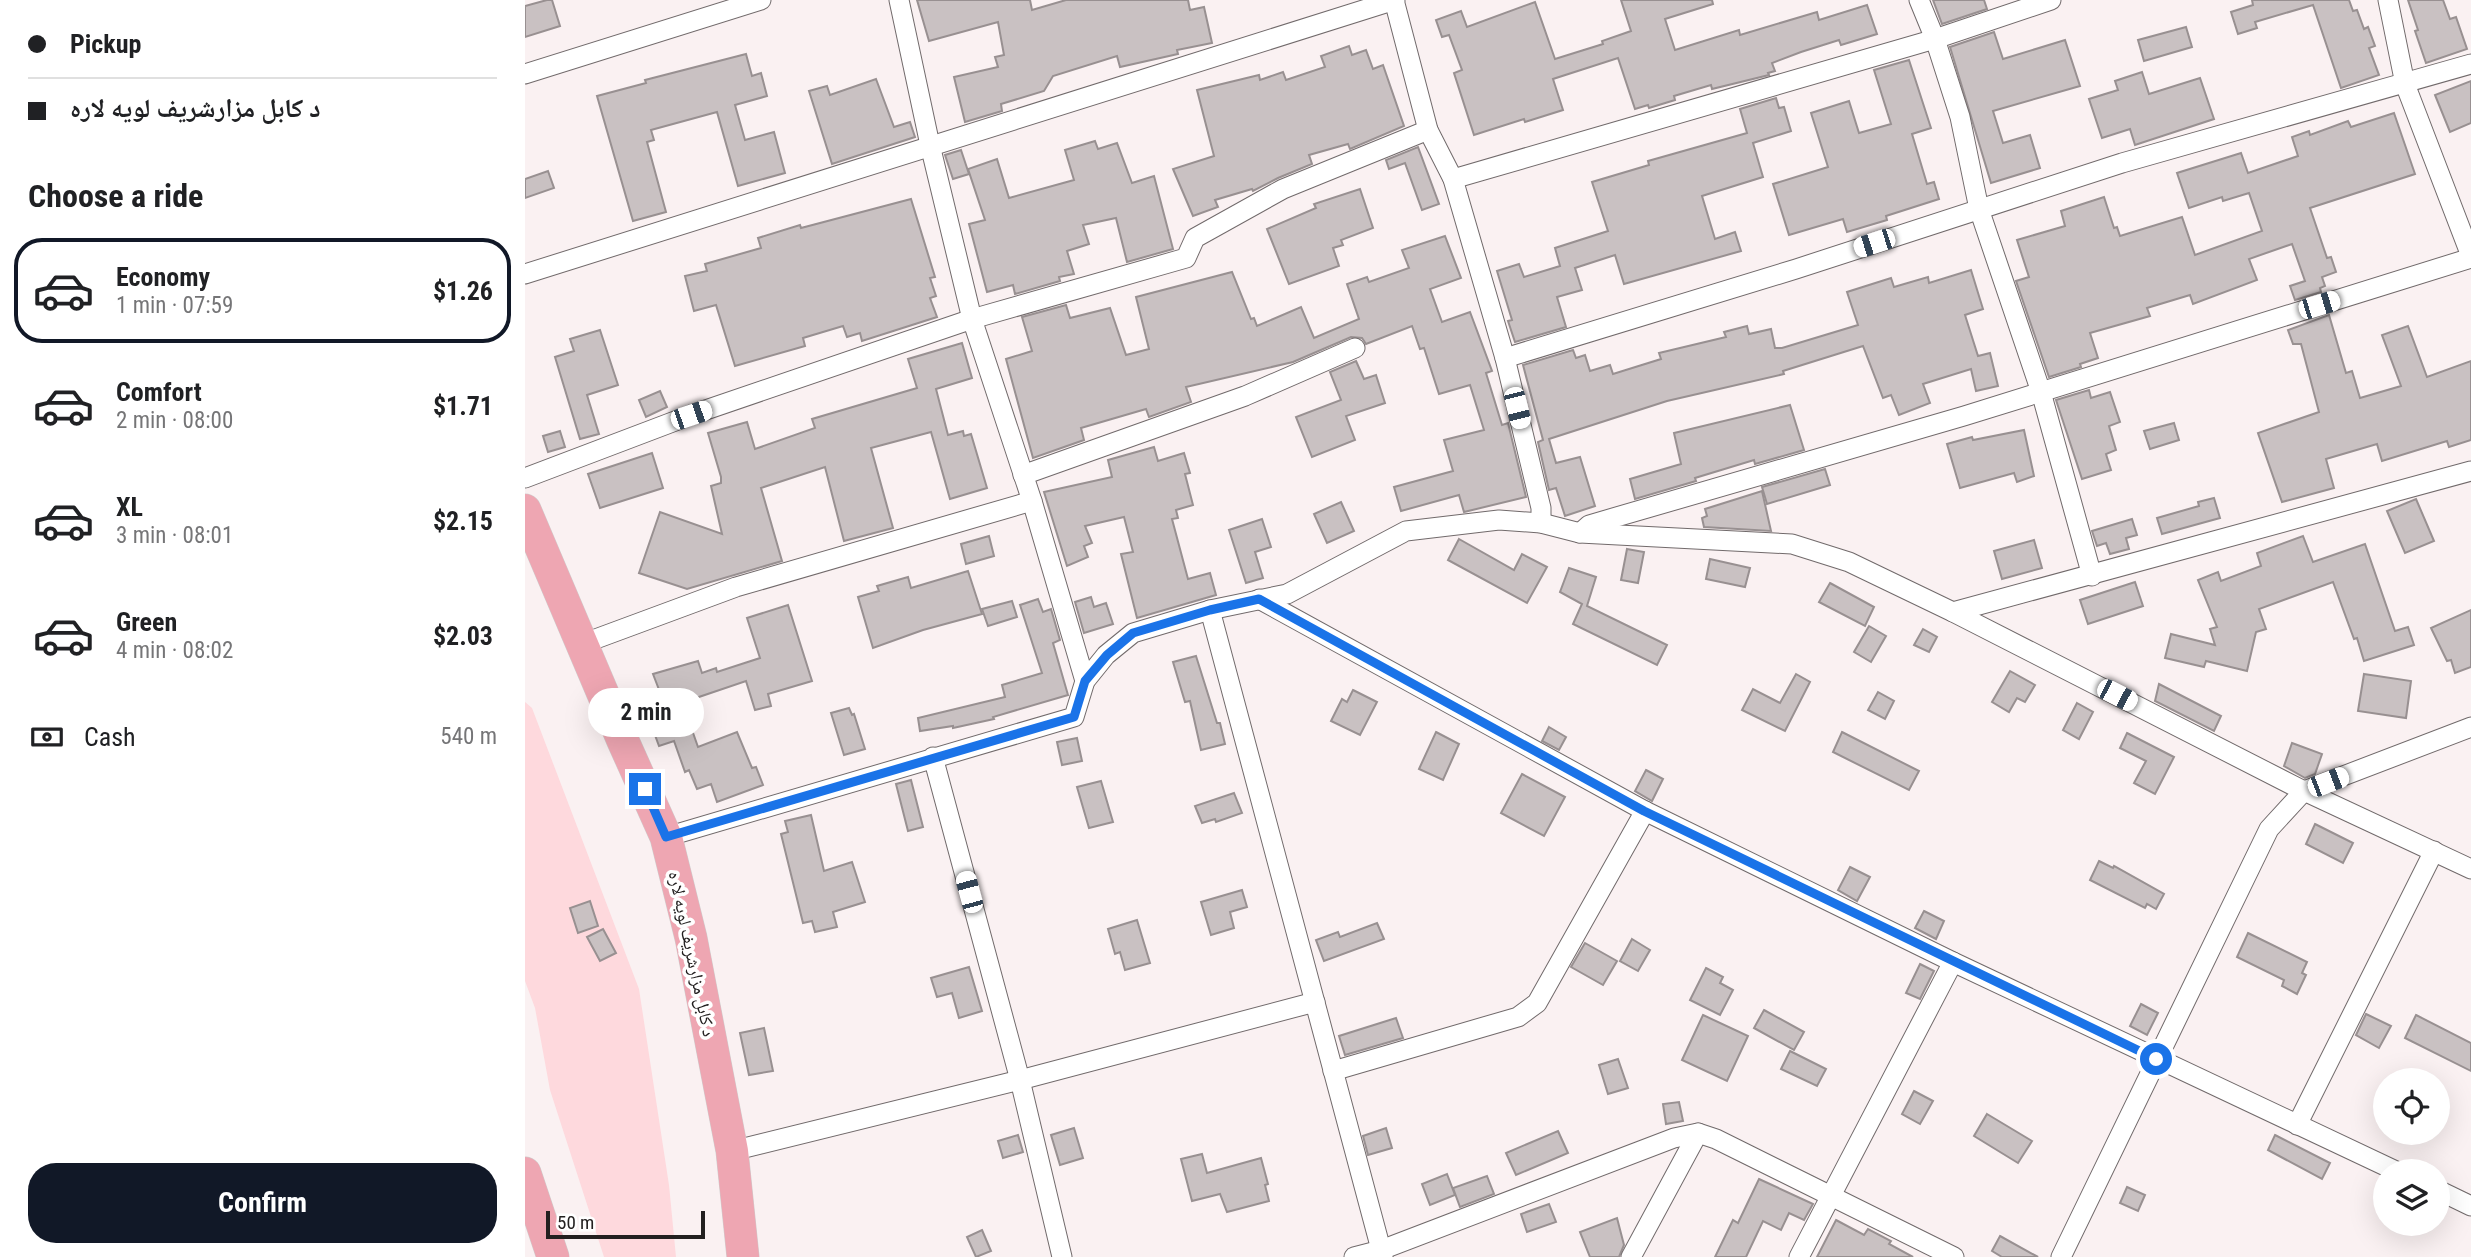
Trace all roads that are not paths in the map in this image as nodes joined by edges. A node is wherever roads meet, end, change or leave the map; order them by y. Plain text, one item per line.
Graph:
1 (761, 0) edge
2 (899, 0) edge
3 (1394, 0) edge
4 (1919, 0) edge
5 (2052, 0) edge
6 (2388, 0) edge
7 (1935, 39) junction
8 (2471, 64) edge
9 (525, 74) edge
10 (2405, 84) junction
11 (1428, 130) junction
12 (929, 145) junction
13 (1453, 179) junction
14 (1979, 209) junction
15 (2471, 257) edge
16 (525, 274) edge
17 (972, 319) junction
18 (1355, 348) dead end
19 (1505, 358) junction
20 (2041, 392) junction
21 (2471, 471) edge
22 (1023, 475) junction
23 (525, 478) edge
24 (1032, 501) junction
25 (525, 510) edge
26 (1541, 523) junction
27 (1580, 533) junction
28 (2092, 576) junction
29 (1259, 599) junction
30 (1210, 610) junction
31 (1953, 612) junction
32 (582, 645) junction
33 (1085, 681) junction
34 (2471, 727) edge
35 (933, 757) junction
36 (2304, 791) junction
37 (1644, 811) junction
38 (666, 837) junction
39 (2434, 850) junction
40 (2471, 869) edge
41 (1953, 962) junction
42 (1315, 1002) junction
43 (2156, 1059) junction
44 (1333, 1070) junction
45 (1020, 1080) junction
46 (2297, 1125) junction
47 (1698, 1133) junction
48 (732, 1151) junction
49 (2373, 1160) edge
50 (525, 1173) edge
51 (2450, 1196) edge
52 (1829, 1197) junction
53 (2471, 1206) edge
54 (1382, 1253) edge
55 (1948, 1256) edge
56 (553, 1257) edge
57 (743, 1257) edge
58 (1062, 1257) edge
59 (1354, 1257) edge
60 (1632, 1257) edge
61 (1799, 1257) edge
62 (2061, 1257) edge

1 - 9 street
2 - 12 street
3 - 11 street
3 - 12 street
4 - 7 street
5 - 7 street
6 - 10 street
7 - 13 street
7 - 14 street
8 - 10 street
10 - 14 street
10 - 15 street
11 - 13 street
11 - 17 street
12 - 16 street
12 - 17 street
13 - 19 street
14 - 19 street
14 - 20 street
15 - 20 street
17 - 22 street
17 - 23 street
18 - 22 street
19 - 26 street
20 - 27 street
20 - 28 street
21 - 28 street
22 - 24 street
24 - 32 street
24 - 33 street
25 - 32 highway, د کابل مزارشریف لویه لاره
26 - 27 street
26 - 29 street
27 - 31 street
28 - 31 street
29 - 30 street
29 - 37 street
30 - 33 street
30 - 42 street
31 - 36 street
32 - 38 highway, د کابل مزارشریف لویه لاره
33 - 35 street
34 - 36 street
35 - 38 street
35 - 45 street
36 - 39 street
36 - 43 street
37 - 41 street
37 - 44 street
38 - 48 highway, د کابل مزارشریف لویه لاره
39 - 40 street
39 - 46 street
41 - 43 street
41 - 52 street
42 - 44 street
42 - 45 street
43 - 46 street
43 - 62 street
44 - 54 street
45 - 48 street
45 - 58 street
46 - 49 street
47 - 52 street
47 - 54 street
47 - 60 street
48 - 57 highway, د کابل مزارشریف لویه لاره
50 - 56 highway
51 - 53 street
52 - 55 street
52 - 61 street
54 - 59 street

